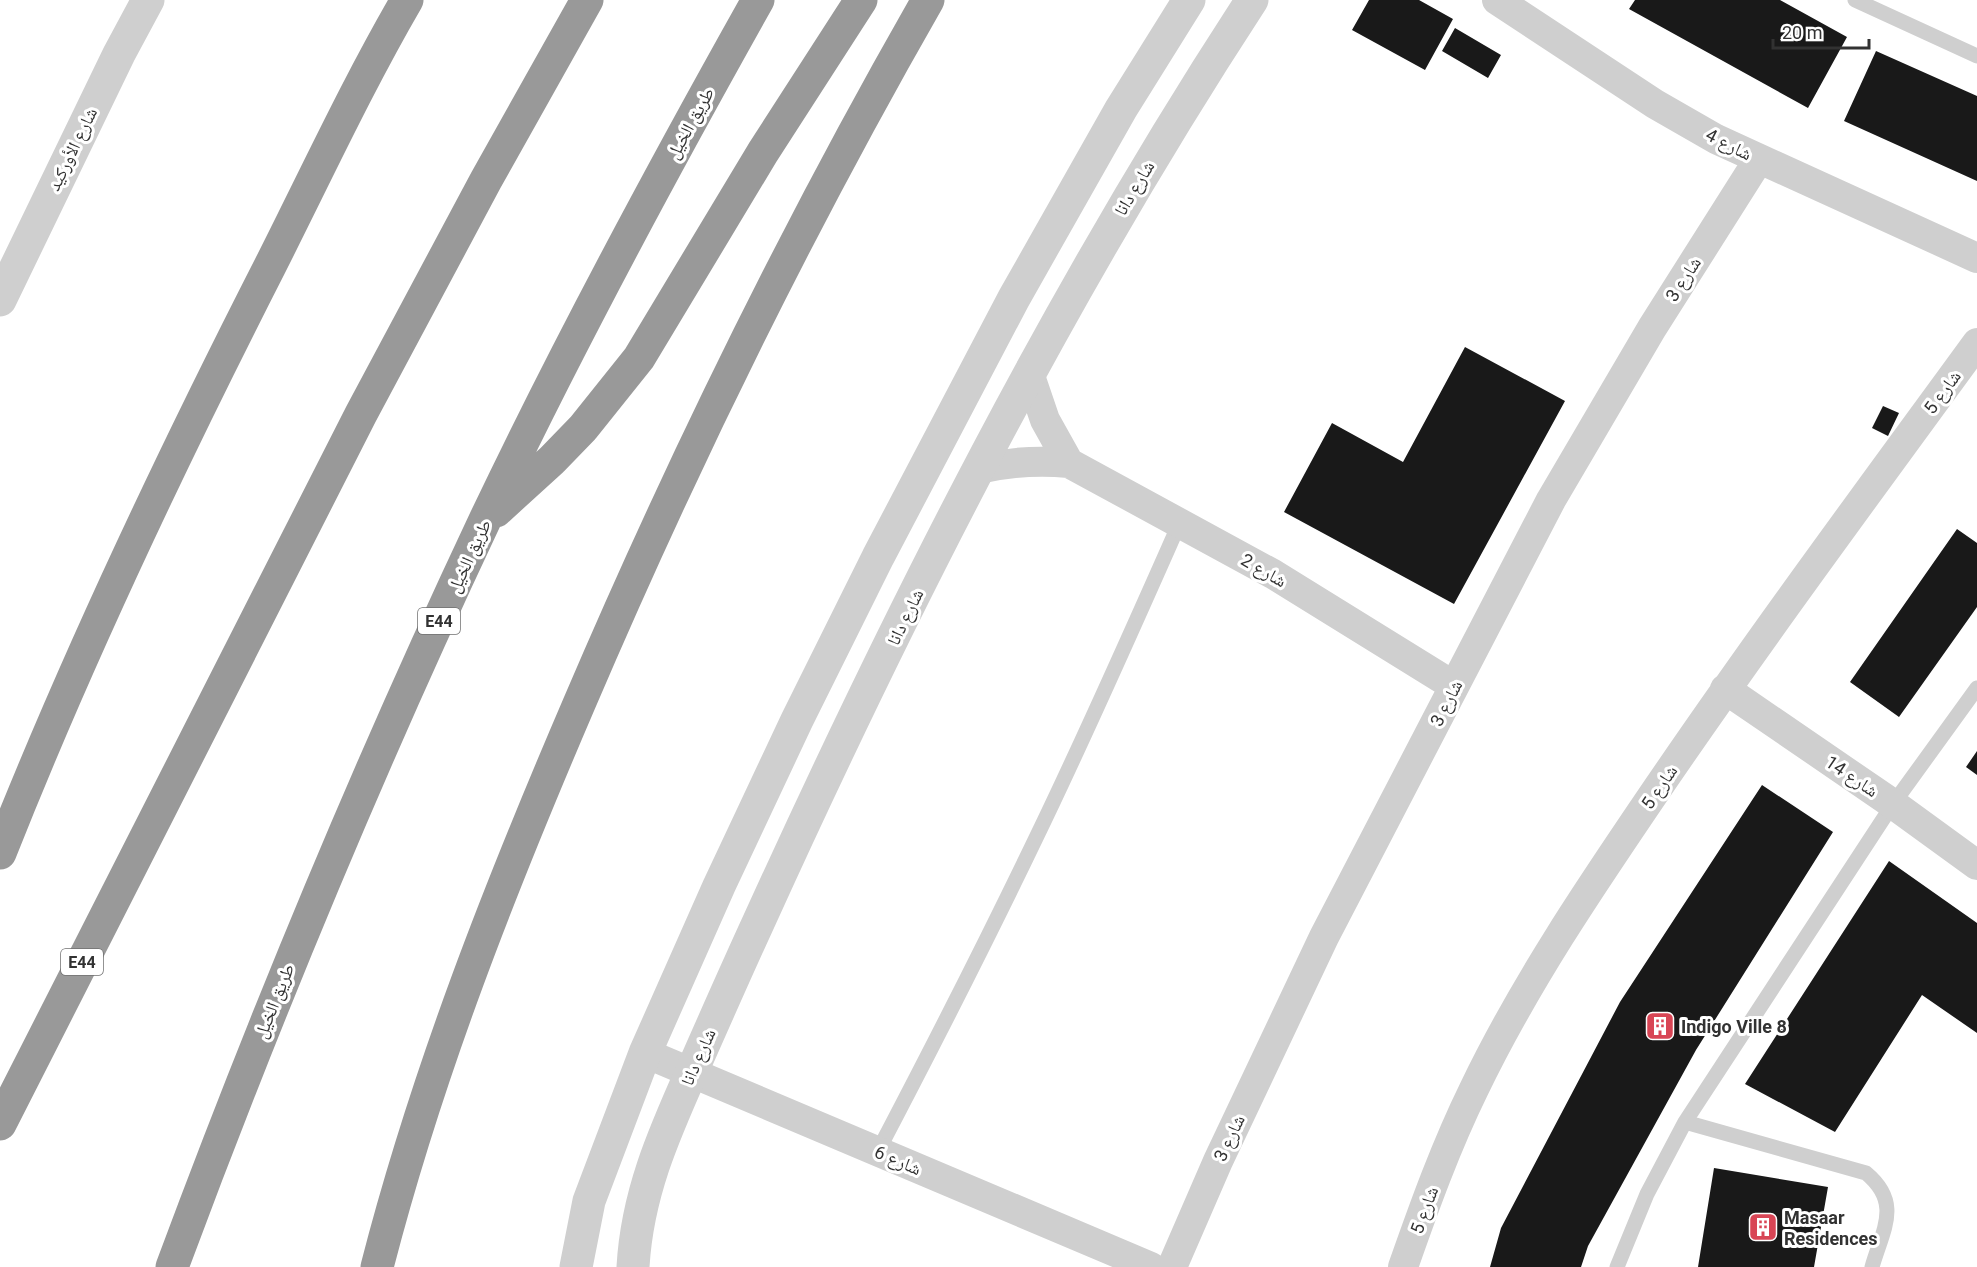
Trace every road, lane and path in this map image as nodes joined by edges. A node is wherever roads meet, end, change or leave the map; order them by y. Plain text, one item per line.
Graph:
1 (148, 0) edge
2 (407, 0) edge
3 (587, 0) edge
4 (758, 0) edge
5 (861, 0) edge
6 (928, 0) edge
7 (1188, 0) edge
8 (1252, 0) edge
9 (1497, 0) edge
10 (1855, 0) edge
11 (1977, 56) edge
12 (1759, 159) junction
13 (1977, 258) edge
14 (0, 300) edge
15 (1977, 343) edge
16 (1029, 373) junction
17 (1069, 463) junction
18 (979, 469) junction
19 (485, 520) junction
20 (1180, 522) junction
21 (1454, 686) junction
22 (1977, 688) edge
23 (1725, 689) junction
24 (1893, 804) junction
25 (0, 854) edge
26 (1977, 865) edge
27 (645, 1053) junction
28 (692, 1071) junction
29 (1685, 1122) junction
30 (0, 1124) edge
31 (878, 1151) junction
32 (172, 1267) edge
33 (377, 1267) edge
34 (576, 1267) edge
35 (633, 1267) edge
36 (1151, 1267) edge
37 (1172, 1267) edge
38 (1403, 1267) edge
39 (1617, 1267) edge
40 (1872, 1267) edge

1 - 14 street, شارع الأوركيد
2 - 25 highway
3 - 30 highway, E44
4 - 19 highway, طريق الخيل / E44
5 - 19 highway
6 - 33 highway
7 - 27 street
8 - 16 street, شارع دانا
9 - 12 street, شارع 4
10 - 11 lane
12 - 13 street, شارع 4
12 - 21 street, شارع 3
15 - 23 street, شارع 5
16 - 17 street
16 - 18 street, شارع دانا
17 - 18 street, شارع 2
17 - 20 street, شارع 2
18 - 28 street, شارع دانا
19 - 32 highway, طريق الخيل / E44
20 - 21 street, شارع 2
20 - 31 lane
21 - 37 street, شارع 3
22 - 24 lane
23 - 24 street, شارع 14
23 - 38 street, شارع 5
24 - 26 street, شارع 14
24 - 29 lane
27 - 28 street, شارع 6
27 - 34 street
28 - 31 street, شارع 6
28 - 35 street, شارع دانا
29 - 39 lane
29 - 40 lane
31 - 36 street, شارع 6

